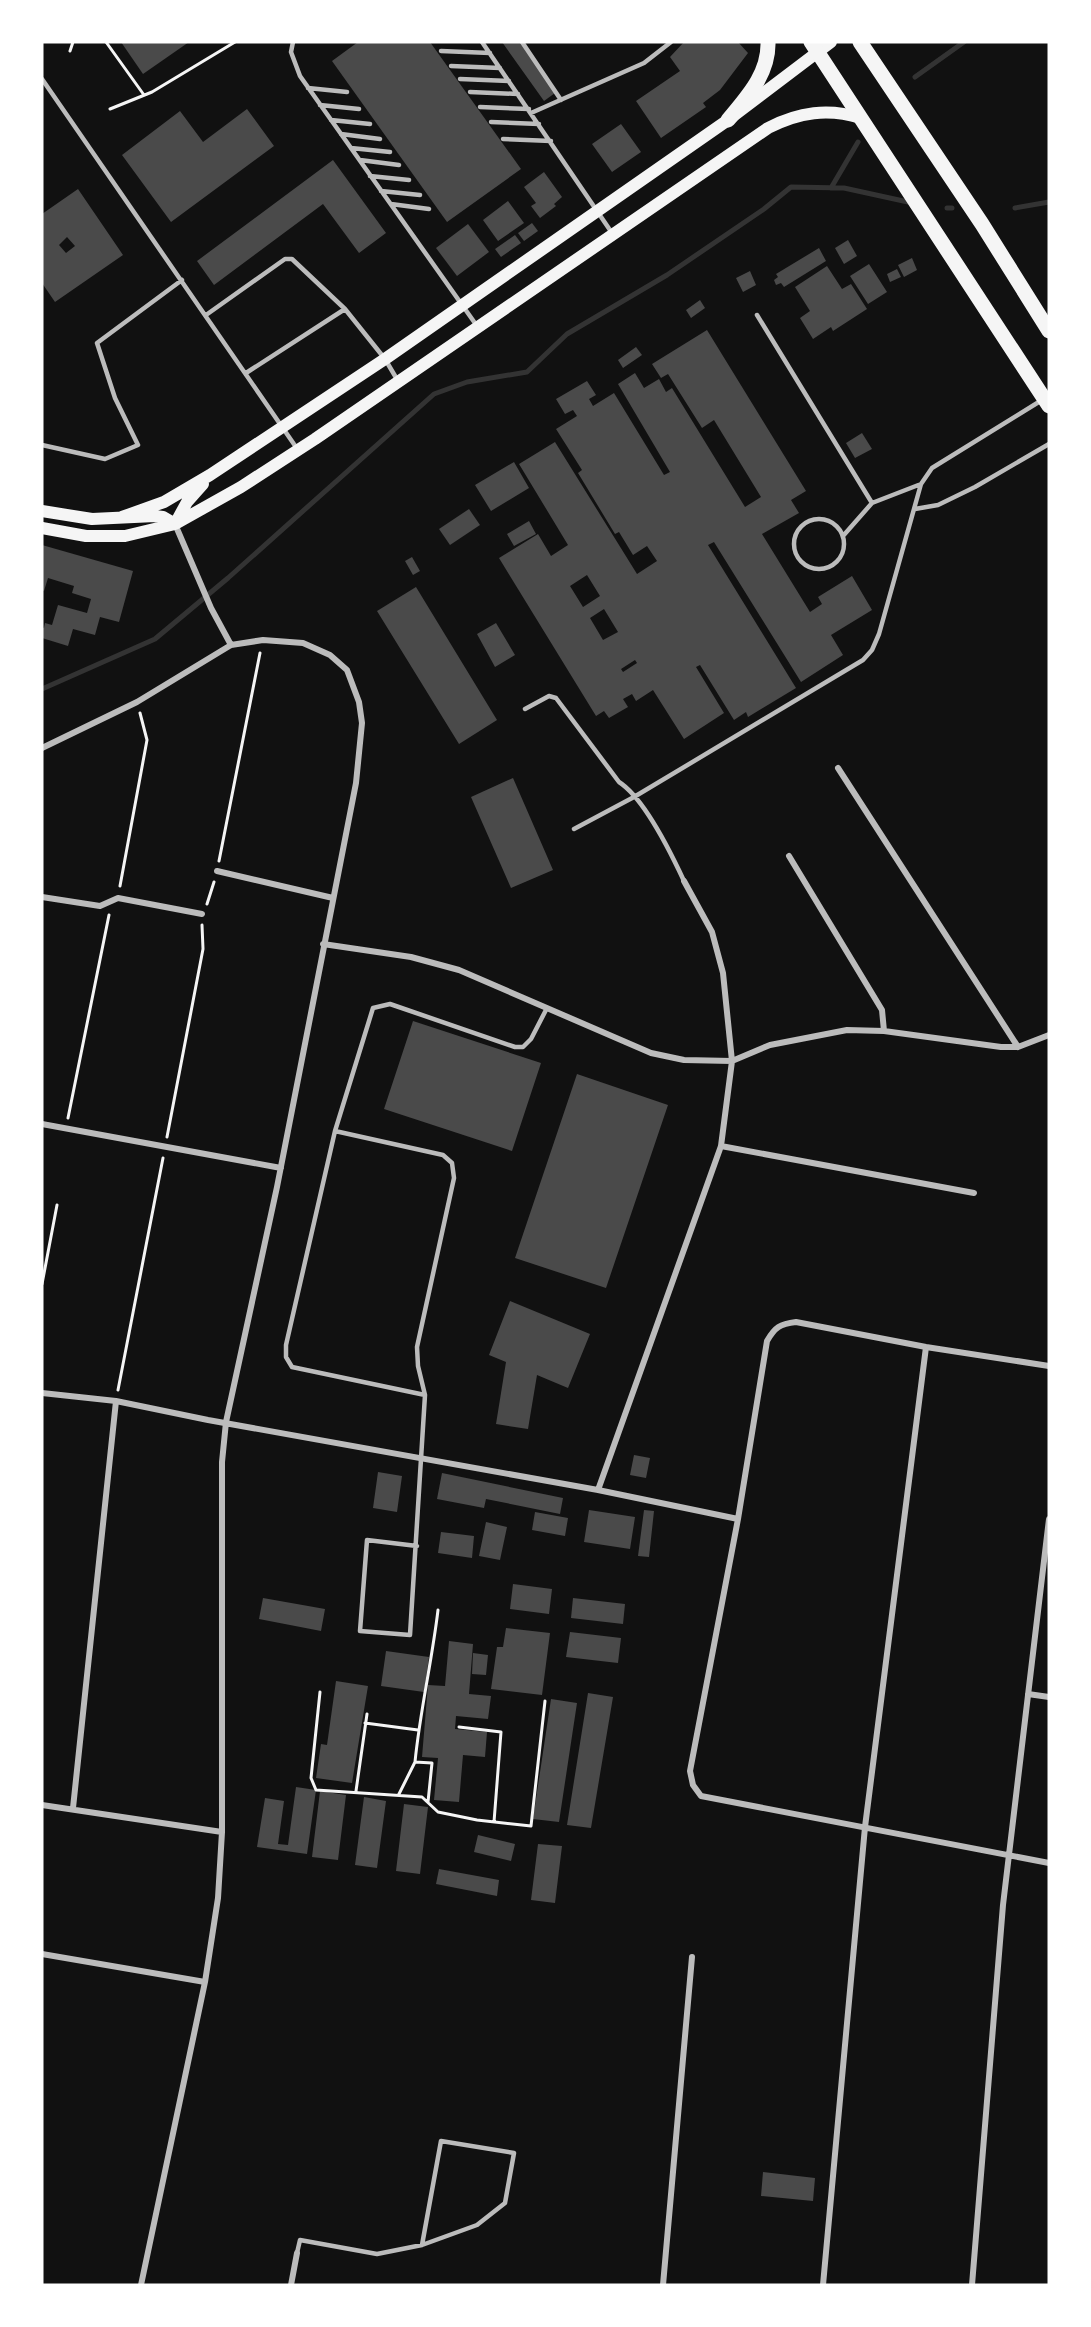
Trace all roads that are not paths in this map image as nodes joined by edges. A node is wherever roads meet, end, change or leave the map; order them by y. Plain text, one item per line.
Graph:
1 (293, 42) edge
2 (482, 42) edge
3 (522, 42) edge
4 (671, 42) edge
5 (768, 42) edge
6 (831, 42) edge
7 (860, 42) edge
8 (814, 47) edge
9 (441, 51) dead end
10 (490, 53) junction
11 (451, 66) dead end
12 (500, 68) junction
13 (42, 79) edge
14 (460, 79) dead end
15 (509, 81) junction
16 (308, 88) junction
17 (470, 92) dead end
18 (347, 93) dead end
19 (519, 94) junction
20 (561, 100) junction
21 (320, 105) junction
22 (480, 107) dead end
23 (359, 109) dead end
24 (530, 111) junction
25 (861, 118) junction
26 (331, 120) junction
27 (728, 120) junction
28 (491, 122) dead end
29 (370, 124) dead end
30 (539, 124) junction
31 (341, 134) junction
32 (380, 139) dead end
33 (502, 139) dead end
34 (551, 141) junction
35 (351, 148) junction
36 (390, 152) dead end
37 (360, 160) junction
38 (399, 165) dead end
39 (370, 176) junction
40 (409, 180) dead end
41 (381, 191) junction
42 (420, 195) dead end
43 (391, 204) junction
44 (429, 209) dead end
45 (599, 211) junction
46 (612, 233) junction
47 (182, 280) junction
48 (462, 306) junction
49 (345, 309) junction
50 (206, 315) junction
51 (757, 315) dead end
52 (477, 327) junction
53 (1049, 331) edge
54 (385, 360) junction
55 (246, 374) junction
56 (398, 381) junction
57 (1047, 400) edge
58 (284, 428) junction
59 (1049, 444) edge
60 (42, 445) edge
61 (298, 450) junction
62 (210, 475) junction
63 (921, 484) junction
64 (872, 503) junction
65 (915, 509) junction
66 (42, 511) edge
67 (122, 517) junction
68 (175, 524) junction
69 (42, 528) edge
70 (843, 536) junction
71 (231, 645) junction
72 (525, 709) dead end
73 (42, 748) edge
74 (838, 768) dead end
75 (634, 797) junction
76 (574, 829) dead end
77 (789, 856) dead end
78 (217, 871) road end
79 (684, 881) joint
80 (42, 897) edge
81 (333, 898) junction
82 (202, 914) road end
83 (323, 944) junction
84 (547, 1008) junction
85 (884, 1031) junction
86 (1049, 1035) edge
87 (1018, 1047) junction
88 (732, 1061) junction
89 (42, 1124) edge
90 (335, 1131) junction
91 (721, 1146) junction
92 (281, 1168) junction
93 (974, 1193) dead end
94 (926, 1347) junction
95 (1049, 1366) edge
96 (42, 1393) edge
97 (425, 1395) junction
98 (116, 1401) junction
99 (226, 1422) junction
100 (421, 1458) junction
101 (598, 1490) junction
102 (738, 1519) junction
103 (1049, 1519) edge
104 (1047, 1540) edge
105 (417, 1546) junction
106 (1028, 1694) junction
107 (1049, 1697) edge
108 (42, 1805) edge
109 (73, 1808) junction
110 (865, 1827) junction
111 (222, 1832) junction
112 (1010, 1855) junction
113 (1049, 1863) edge
114 (43, 1954) edge
115 (692, 1957) dead end
116 (42, 1963) edge
117 (205, 1982) junction
118 (422, 2245) junction
119 (297, 2253) joint
120 (141, 2285) edge
121 (291, 2285) edge
122 (663, 2285) edge
123 (823, 2285) edge
124 (972, 2285) edge

1 - 16 lane
2 - 10 lane
3 - 20 lane
4 - 20 lane
5 - 27 main road
6 - 8 main road
7 - 53 main road
8 - 25 main road
8 - 27 main road
9 - 10 lane
10 - 12 lane
11 - 12 lane
12 - 15 lane
13 - 47 lane
14 - 15 lane
15 - 19 lane
16 - 18 lane
16 - 21 lane
17 - 19 lane
19 - 24 lane
20 - 24 lane
21 - 23 lane
21 - 26 lane
22 - 24 lane
24 - 30 lane
25 - 46 main road
25 - 57 main road
26 - 29 lane
26 - 31 lane
27 - 45 main road
28 - 30 lane
30 - 34 lane
31 - 32 lane
31 - 35 lane
33 - 34 lane
34 - 45 lane
35 - 36 lane
35 - 37 lane
37 - 38 lane
37 - 39 lane
39 - 40 lane
39 - 41 lane
41 - 42 lane
41 - 43 lane
43 - 44 lane
43 - 48 lane
45 - 46 lane
45 - 48 main road
46 - 52 main road
47 - 50 lane
47 - 60 lane
48 - 52 lane
48 - 54 main road
49 - 50 lane
49 - 54 lane
49 - 55 lane
50 - 55 lane
51 - 64 lane
52 - 56 main road
54 - 56 lane
54 - 58 main road
55 - 58 lane
56 - 61 main road
57 - 63 lane
58 - 61 lane
58 - 62 main road
59 - 65 lane
61 - 68 main road
62 - 67 main road
62 - 68 main road
63 - 64 lane
63 - 65 lane
64 - 70 lane
65 - 75 lane
66 - 67 main road
67 - 68 main road
68 - 69 main road
68 - 71 street
70 - 70 lane
71 - 73 street
71 - 81 street
72 - 75 lane
74 - 87 street
75 - 76 lane
75 - 79 lane
77 - 85 street
78 - 81 street
79 - 88 street
80 - 82 street
81 - 83 street
83 - 84 street
83 - 92 street
84 - 88 street
84 - 90 lane
85 - 87 street
85 - 88 street
86 - 87 street
88 - 91 street
89 - 92 street
90 - 97 lane
90 - 97 lane
91 - 93 street
91 - 101 street
92 - 99 street
94 - 95 street
94 - 102 street
94 - 110 street
96 - 98 street
97 - 100 lane
98 - 99 street
98 - 109 street
99 - 100 street
99 - 111 street
100 - 101 street
100 - 105 lane
101 - 102 street
102 - 110 street
103 - 104 street
104 - 106 street
105 - 105 lane
106 - 107 street
106 - 112 street
108 - 109 street
109 - 111 street
110 - 112 street
110 - 123 street
111 - 117 street
112 - 113 street
112 - 124 street
114 - 116 street
114 - 117 street
115 - 122 street
117 - 120 street
118 - 118 lane
118 - 119 lane
119 - 121 street

